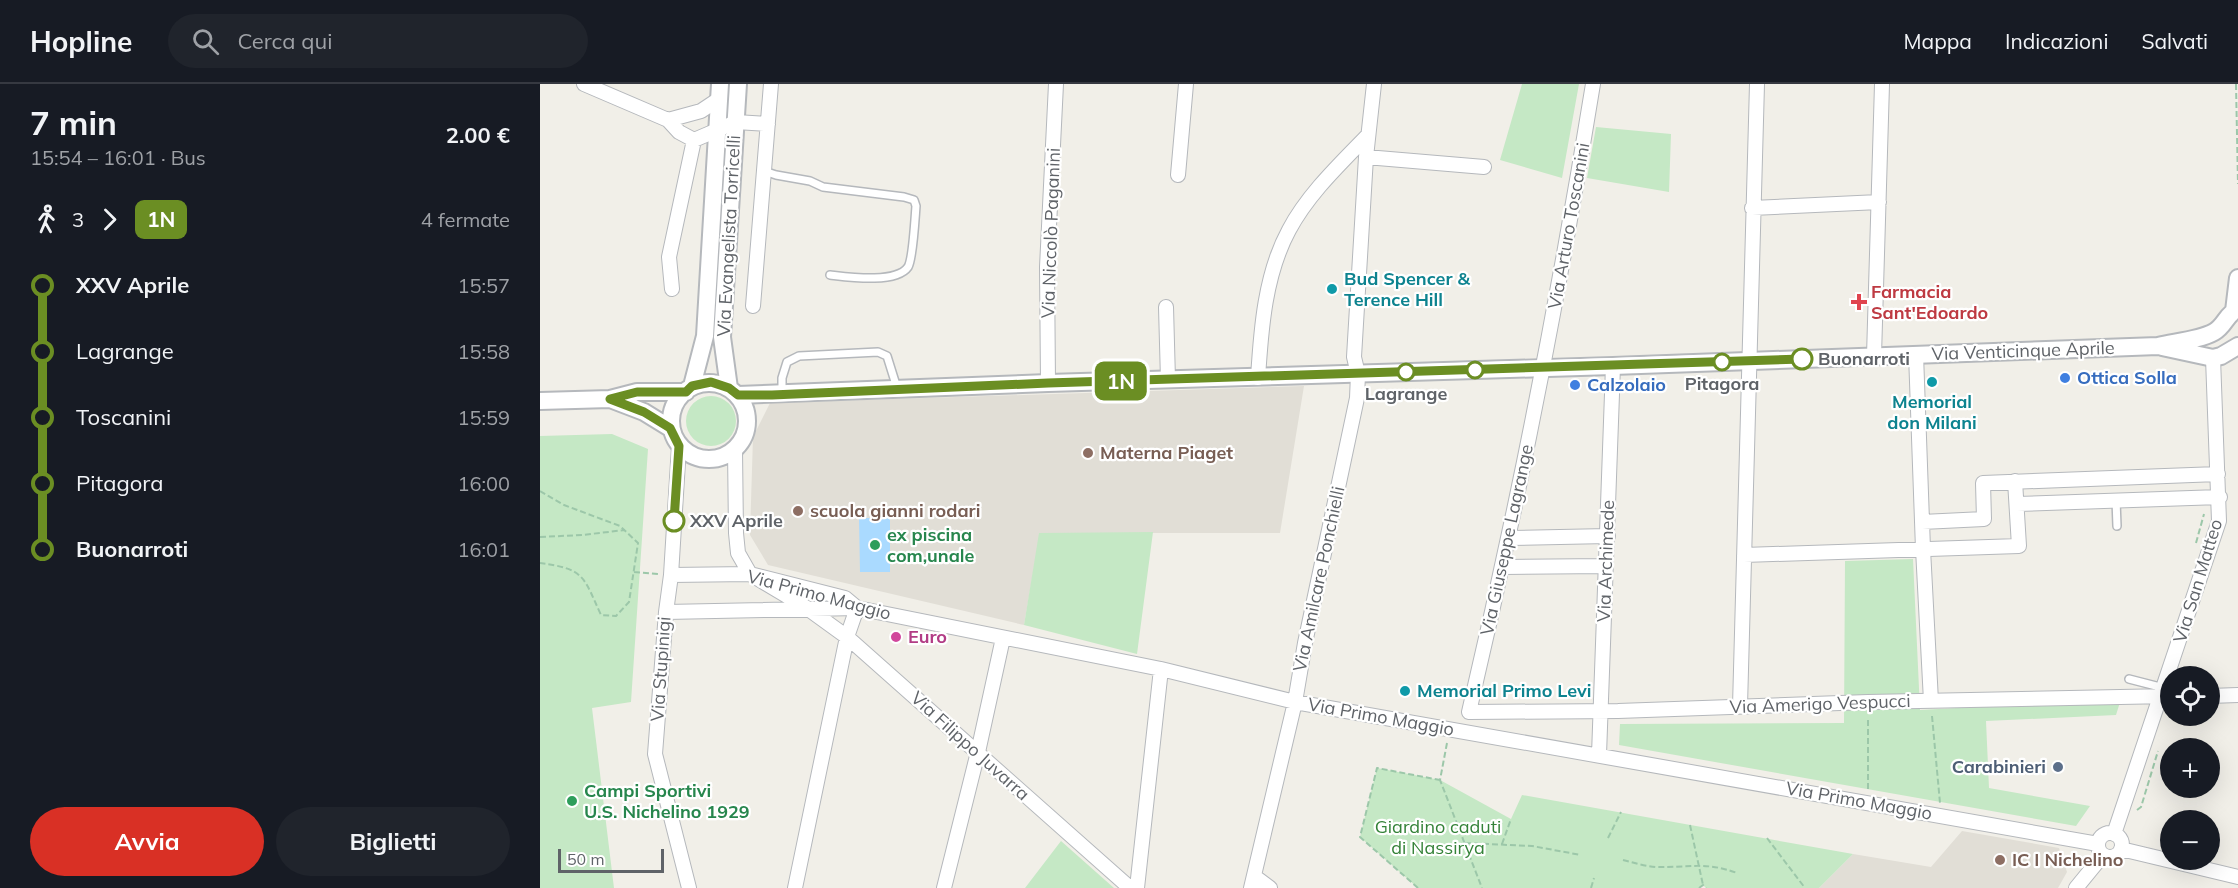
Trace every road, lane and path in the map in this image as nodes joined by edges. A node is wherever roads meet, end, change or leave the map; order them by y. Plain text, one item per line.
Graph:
1 (584, 84) edge
2 (738, 84) edge
3 (771, 84) edge
4 (1056, 84) edge
5 (1186, 84) edge
6 (1374, 84) edge
7 (1593, 84) edge
8 (1757, 84) edge
9 (1882, 84) edge
10 (2236, 84) edge
11 (720, 91) edge
12 (702, 111) junction
13 (668, 120) junction
14 (736, 122) junction
15 (768, 124) junction
16 (717, 131) junction
17 (1368, 135) junction
18 (693, 140) junction
19 (1366, 157) junction
20 (715, 159) junction
21 (1484, 167) dead end
22 (764, 171) junction
23 (1178, 175) dead end
24 (2238, 184) edge
25 (1879, 202) junction
26 (1752, 207) junction
27 (830, 274) dead end
28 (2238, 278) edge
29 (672, 289) dead end
30 (753, 306) dead end
31 (1166, 307) dead end
32 (2236, 310) edge
33 (2199, 337) junction
34 (2158, 346) junction
35 (2238, 346) edge
36 (1916, 354) junction
37 (1874, 356) junction
38 (2209, 357) junction
39 (1750, 361) junction
40 (1613, 366) junction
41 (1544, 368) junction
42 (1358, 374) junction
43 (1258, 378) junction
44 (1168, 380) junction
45 (1048, 383) junction
46 (897, 388) junction
47 (689, 389) junction
48 (733, 392) junction
49 (777, 394) junction
50 (610, 399) junction
51 (540, 401) edge
52 (748, 419) junction
53 (670, 428) junction
54 (679, 446) junction
55 (735, 450) junction
56 (2218, 474) junction
57 (2015, 481) junction
58 (540, 491) edge
59 (2220, 497) junction
60 (2116, 500) junction
61 (2017, 504) junction
62 (1922, 522) junction
63 (2117, 526) dead end
64 (625, 530) junction
65 (1608, 536) junction
66 (540, 537) edge
67 (1509, 538) junction
68 (1923, 549) junction
69 (1744, 555) junction
70 (540, 563) edge
71 (1606, 566) junction
72 (1503, 567) junction
73 (634, 572) junction
74 (750, 574) junction
75 (671, 575) junction
76 (807, 608) junction
77 (857, 608) junction
78 (666, 612) junction
79 (847, 637) junction
80 (1003, 638) junction
81 (2174, 666) edge
82 (1161, 669) junction
83 (2129, 679) dead end
84 (2160, 692) edge
85 (2160, 694) edge
86 (2238, 695) edge
87 (2220, 696) edge
88 (1931, 701) junction
89 (1295, 702) junction
90 (1868, 702) junction
91 (1740, 706) junction
92 (2160, 708) edge
93 (1601, 711) junction
94 (1469, 712) joint
95 (978, 752) junction
96 (1599, 755) junction
97 (1868, 795) dead end
98 (1621, 812) dead end
99 (1941, 816) junction
100 (1511, 819) dead end
101 (1690, 825) dead end
102 (2114, 834) junction
103 (1608, 838) dead end
104 (1767, 838) dead end
105 (1465, 843) junction
106 (1502, 844) junction
107 (2101, 849) junction
108 (2121, 849) junction
109 (1581, 855) dead end
110 (1623, 860) dead end
111 (1698, 864) junction
112 (1737, 873) dead end
113 (2238, 877) edge
114 (1594, 878) dead end
115 (1253, 882) edge
116 (1704, 886) edge
117 (689, 888) edge
118 (795, 888) edge
119 (944, 888) edge
120 (1130, 888) edge
121 (1137, 888) edge
122 (1270, 888) edge
123 (1418, 888) edge
124 (1482, 888) edge
125 (1591, 888) edge
126 (1699, 888) edge
127 (1805, 888) edge
128 (2076, 888) edge

1 - 13 street
2 - 14 street, Via Evangelista Torricelli
3 - 15 street, Via Evangelista Torricelli
4 - 45 street, Via Niccolò Paganini
5 - 23 street
6 - 17 street, Via Amilcare Ponchielli
7 - 41 street, Via Arturo Toscanini
8 - 26 street
9 - 25 street
10 - 24 path
11 - 12 street
11 - 16 street, Via Evangelista Torricelli
12 - 13 street
12 - 18 street
13 - 18 street
14 - 15 street
14 - 16 street
14 - 48 street, Via Evangelista Torricelli
15 - 22 street, Via Evangelista Torricelli
16 - 18 street
16 - 20 street, Via Evangelista Torricelli
17 - 19 street, Via Amilcare Ponchielli
17 - 43 street
18 - 20 street
18 - 29 street
19 - 21 street
19 - 42 street, Via Amilcare Ponchielli
20 - 47 street, Via Evangelista Torricelli
22 - 27 lane
22 - 30 street, Via Evangelista Torricelli
25 - 26 street
25 - 37 street
26 - 39 street
28 - 32 street
31 - 44 street
32 - 33 street
33 - 34 street, Via Venticinque Aprile
33 - 38 street
34 - 36 street, Via Venticinque Aprile
34 - 38 street, Via Venticinque Aprile
35 - 38 street
36 - 37 street, Via Venticinque Aprile
36 - 62 street
37 - 39 street, Via Venticinque Aprile
38 - 56 street, Via San Matteo
39 - 40 street, Via Venticinque Aprile
39 - 69 street
40 - 41 street, Via Venticinque Aprile
40 - 65 street, Via Archimede
41 - 42 street, Via Venticinque Aprile
41 - 67 street, Via Giuseppe Lagrange
42 - 43 street, Via Venticinque Aprile
42 - 89 street, Via Amilcare Ponchielli
43 - 44 street, Via Venticinque Aprile
44 - 45 street, Via Venticinque Aprile
45 - 46 street, Via Venticinque Aprile
46 - 49 street, Via Venticinque Aprile
46 - 49 lane
47 - 48 street
47 - 50 street
47 - 53 street
48 - 49 street, Via Venticinque Aprile
48 - 52 street
49 - 52 street
50 - 51 street
50 - 53 street
52 - 55 street
53 - 54 street
54 - 55 street
54 - 75 street, Via Stupinigi
55 - 74 street
56 - 57 street
56 - 59 street, Via San Matteo
57 - 61 street
57 - 62 street
58 - 64 path
59 - 60 street, Via San Matteo
59 - 81 street, Via San Matteo
60 - 61 street, Via San Matteo
60 - 63 lane
61 - 68 street
62 - 68 street
64 - 66 path
64 - 73 path
65 - 67 street
65 - 71 street, Via Archimede
67 - 72 street, Via Giuseppe Lagrange
68 - 69 street
68 - 88 street
69 - 91 street
70 - 73 path
71 - 72 street
71 - 93 street, Via Archimede
72 - 94 street, Via Giuseppe Lagrange
73 - 75 path
74 - 75 street, Via Primo Maggio
74 - 76 street, Via Filippo Juvarra
74 - 77 street, Via Primo Maggio
75 - 78 street, Via Stupinigi
76 - 77 street
76 - 78 street
76 - 79 street, Via Filippo Juvarra
77 - 79 street
77 - 80 street, Via Primo Maggio
78 - 117 street, Via Stupinigi
79 - 95 street, Via Filippo Juvarra
79 - 118 street
80 - 82 street, Via Primo Maggio
80 - 95 street
82 - 89 street, Via Primo Maggio
82 - 121 street
83 - 84 lane
85 - 88 street, Via Amerigo Vespucci
86 - 87 street
88 - 90 street, Via Amerigo Vespucci
88 - 99 path
89 - 96 street, Via Primo Maggio
89 - 115 street, Via Amilcare Ponchielli
90 - 91 street, Via Amerigo Vespucci
90 - 97 path
91 - 93 street, Via Amerigo Vespucci
92 - 102 street, Via San Matteo
93 - 94 street, Via Amerigo Vespucci
93 - 96 street, Via Archimede
95 - 119 street
95 - 120 street, Via Filippo Juvarra
96 - 99 street, Via Primo Maggio
98 - 103 path
99 - 107 street, Via Primo Maggio
100 - 106 path
101 - 111 path
102 - 107 street
102 - 108 street
104 - 127 path
105 - 106 path
105 - 123 path
105 - 124 path
106 - 109 path
107 - 108 street
107 - 128 street
108 - 113 street
110 - 111 path
111 - 112 path
111 - 116 path
114 - 125 path
115 - 122 street
116 - 126 path

